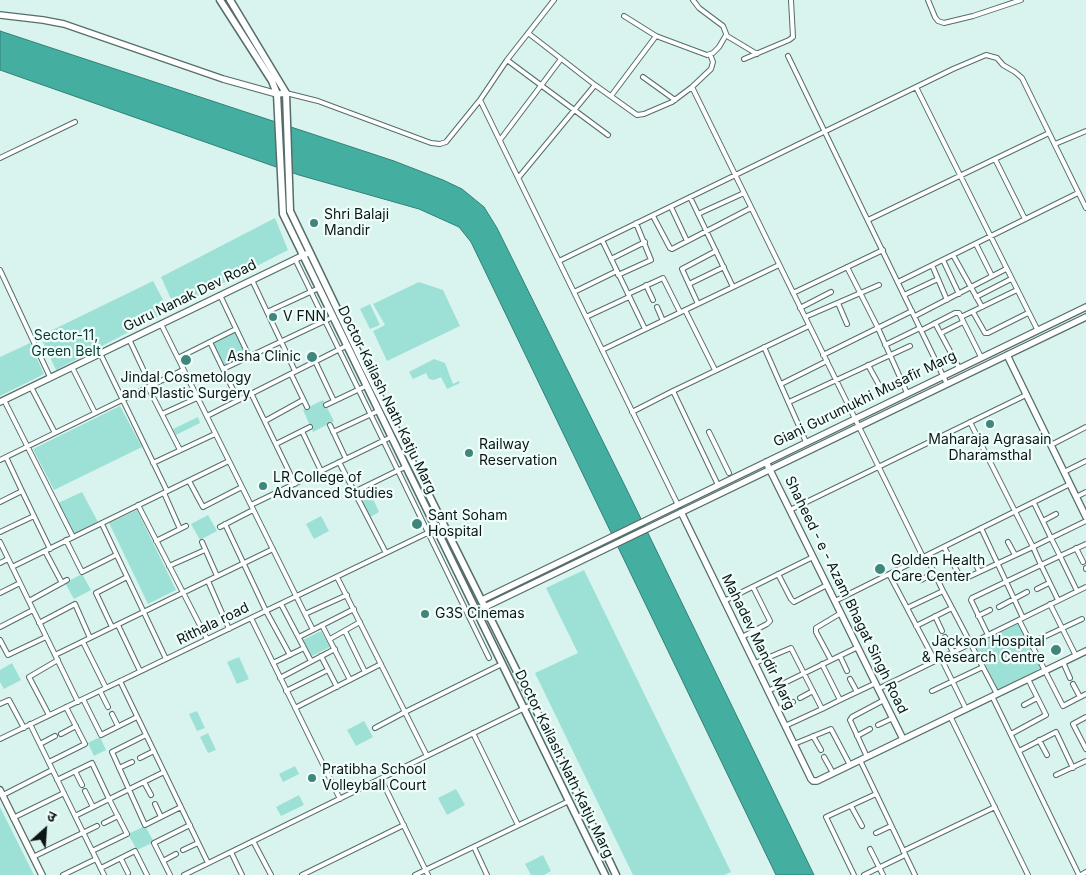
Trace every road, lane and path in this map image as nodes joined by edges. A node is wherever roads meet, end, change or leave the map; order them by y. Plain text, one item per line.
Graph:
1 (220, 0) edge
2 (230, 0) edge
3 (554, 0) edge
4 (693, 0) edge
5 (791, 0) edge
6 (928, 0) edge
7 (1021, 0) edge
8 (0, 15) edge
9 (624, 16) dead end
10 (528, 33) junction
11 (726, 35) junction
12 (656, 36) junction
13 (710, 54) junction
14 (757, 54) junction
15 (788, 56) dead end
16 (561, 59) junction
17 (744, 59) dead end
18 (508, 60) junction
19 (643, 77) dead end
20 (595, 85) junction
21 (542, 86) junction
22 (692, 87) junction
23 (916, 87) junction
24 (286, 93) junction
25 (277, 94) junction
26 (611, 96) junction
27 (480, 100) junction
28 (675, 100) junction
29 (574, 110) junction
30 (75, 122) dead end
31 (825, 131) junction
32 (1086, 131) edge
33 (1049, 133) junction
34 (608, 135) dead end
35 (500, 140) junction
36 (1055, 144) junction
37 (0, 158) edge
38 (995, 159) junction
39 (735, 175) junction
40 (961, 175) junction
41 (519, 177) junction
42 (744, 193) junction
43 (1078, 193) junction
44 (690, 197) junction
45 (671, 207) junction
46 (751, 208) junction
47 (1086, 208) edge
48 (698, 214) junction
49 (653, 216) junction
50 (1026, 219) junction
51 (868, 220) junction
52 (636, 223) junction
53 (707, 232) junction
54 (990, 237) junction
55 (602, 240) junction
56 (687, 241) junction
57 (645, 242) junction
58 (976, 244) junction
59 (716, 250) junction
60 (883, 250) junction
61 (310, 252) junction
62 (302, 255) junction
63 (954, 255) junction
64 (295, 259) junction
65 (611, 259) junction
66 (943, 260) junction
67 (559, 261) junction
68 (779, 265) junction
69 (932, 266) junction
70 (724, 267) junction
71 (847, 267) junction
72 (1006, 269) junction
73 (0, 270) edge
74 (618, 273) junction
75 (992, 276) junction
76 (938, 279) junction
77 (1011, 279) junction
78 (252, 280) junction
79 (898, 282) junction
80 (689, 284) junction
81 (646, 285) junction
82 (879, 285) dead end
83 (733, 287) junction
84 (971, 287) junction
85 (319, 288) junction
86 (1017, 290) junction
87 (312, 292) junction
88 (574, 292) junction
89 (831, 292) dead end
90 (793, 293) junction
91 (860, 293) junction
92 (959, 294) junction
93 (220, 295) junction
94 (904, 295) junction
95 (628, 296) junction
96 (976, 297) junction
97 (653, 300) dead end
98 (947, 300) junction
99 (698, 304) junction
100 (838, 304) junction
101 (657, 307) dead end
102 (982, 307) junction
103 (1086, 307) edge
104 (800, 308) junction
105 (685, 310) junction
106 (912, 311) junction
107 (267, 312) junction
108 (680, 312) junction
109 (973, 312) junction
110 (1028, 313) junction
111 (915, 316) junction
112 (332, 317) junction
113 (586, 317) junction
114 (805, 317) junction
115 (961, 317) junction
116 (1086, 317) edge
117 (326, 320) junction
118 (663, 320) junction
119 (963, 322) junction
120 (935, 323) junction
121 (160, 324) junction
122 (847, 324) dead end
123 (809, 326) junction
124 (878, 328) junction
125 (236, 329) junction
126 (645, 329) junction
127 (921, 329) junction
128 (1037, 329) junction
129 (941, 333) junction
130 (129, 339) junction
131 (281, 341) junction
132 (210, 342) junction
133 (885, 345) junction
134 (346, 346) junction
135 (910, 346) dead end
136 (764, 348) junction
137 (339, 349) junction
138 (602, 350) junction
139 (100, 353) junction
140 (823, 355) junction
141 (889, 355) junction
142 (1007, 355) junction
143 (249, 356) junction
144 (981, 357) junction
145 (178, 358) junction
146 (315, 361) junction
147 (827, 361) junction
148 (868, 365) junction
149 (72, 367) junction
150 (223, 368) junction
151 (959, 368) junction
152 (183, 370) junction
153 (715, 370) junction
154 (293, 373) junction
155 (943, 375) junction
156 (50, 377) junction
157 (837, 380) junction
158 (781, 384) junction
159 (948, 384) junction
160 (879, 385) dead end
161 (31, 386) junction
162 (150, 386) junction
163 (362, 388) junction
164 (673, 391) junction
165 (251, 393) junction
166 (907, 393) junction
167 (1026, 395) junction
168 (197, 398) junction
169 (122, 400) junction
170 (238, 400) junction
171 (304, 400) junction
172 (2, 401) edge
173 (334, 401) junction
174 (789, 402) junction
175 (326, 405) dead end
176 (307, 407) dead end
177 (378, 411) junction
178 (632, 412) junction
179 (95, 413) junction
180 (162, 414) junction
181 (371, 415) junction
182 (206, 416) junction
183 (855, 418) junction
184 (265, 421) junction
185 (970, 422) junction
186 (330, 425) dead end
187 (859, 427) junction
188 (1086, 427) edge
189 (310, 428) dead end
190 (302, 431) junction
191 (333, 432) junction
192 (709, 432) dead end
193 (55, 433) junction
194 (215, 434) junction
195 (391, 437) junction
196 (384, 441) junction
197 (806, 442) junction
198 (276, 444) junction
199 (1051, 445) junction
200 (28, 447) junction
201 (180, 450) junction
202 (6, 457) junction
203 (346, 459) junction
204 (0, 460) edge
205 (229, 460) junction
206 (339, 462) junction
207 (766, 462) junction
208 (1086, 462) edge
209 (153, 463) junction
210 (878, 467) junction
211 (402, 468) junction
212 (770, 470) junction
213 (322, 471) junction
214 (1064, 472) junction
215 (729, 473) dead end
216 (188, 480) junction
217 (295, 484) junction
218 (1070, 484) junction
219 (718, 485) junction
220 (242, 487) junction
221 (22, 491) junction
222 (165, 492) junction
223 (354, 492) junction
224 (1086, 492) edge
225 (1076, 497) junction
226 (0, 502) edge
227 (1034, 503) junction
228 (678, 504) junction
229 (138, 505) junction
230 (252, 508) junction
231 (790, 510) junction
232 (682, 512) junction
233 (1015, 512) junction
234 (1056, 514) dead end
235 (34, 516) junction
236 (1086, 519) edge
237 (1043, 521) junction
238 (102, 524) junction
239 (225, 524) junction
240 (444, 525) junction
241 (186, 526) dead end
242 (220, 527) dead end
243 (981, 528) junction
244 (180, 529) junction
245 (436, 529) junction
246 (0, 532) edge
247 (428, 533) junction
248 (73, 537) junction
249 (1052, 538) junction
250 (66, 540) junction
251 (156, 541) junction
252 (0, 542) edge
253 (202, 542) dead end
254 (1008, 542) dead end
255 (1086, 544) edge
256 (944, 547) junction
257 (1033, 547) junction
258 (1076, 548) junction
259 (273, 549) junction
260 (48, 550) junction
261 (205, 550) junction
262 (386, 553) junction
263 (116, 555) junction
264 (1015, 555) junction
265 (813, 556) junction
266 (924, 556) junction
267 (1060, 556) junction
268 (972, 557) dead end
269 (8, 559) junction
270 (1083, 562) dead end
271 (0, 563) edge
272 (997, 563) junction
273 (244, 564) junction
274 (1041, 565) junction
275 (169, 566) junction
276 (12, 567) junction
277 (979, 571) junction
278 (934, 573) junction
279 (778, 574) junction
280 (889, 574) junction
281 (217, 576) junction
282 (338, 576) junction
283 (127, 577) junction
284 (67, 580) dead end
285 (921, 580) dead end
286 (208, 581) junction
287 (1006, 582) junction
288 (1049, 582) junction
289 (20, 583) junction
290 (62, 583) junction
291 (827, 585) junction
292 (752, 587) junction
293 (1086, 587) edge
294 (1037, 589) dead end
295 (943, 591) junction
296 (1077, 591) junction
297 (1027, 592) dead end
298 (0, 593) edge
299 (183, 593) junction
300 (347, 595) junction
301 (297, 596) junction
302 (1014, 599) junction
303 (482, 600) junction
304 (1058, 600) junction
305 (29, 601) junction
306 (724, 601) junction
307 (835, 601) junction
308 (281, 604) junction
309 (1050, 604) junction
310 (485, 607) junction
311 (999, 607) dead end
312 (907, 608) junction
313 (952, 608) junction
314 (354, 609) junction
315 (33, 610) junction
316 (990, 610) dead end
317 (266, 611) junction
318 (144, 612) junction
319 (841, 613) junction
320 (305, 614) junction
321 (935, 616) junction
322 (978, 616) junction
323 (250, 618) junction
324 (1021, 619) junction
325 (1082, 619) dead end
326 (360, 622) junction
327 (39, 623) junction
328 (118, 625) junction
329 (322, 625) junction
330 (916, 626) junction
331 (0, 627) edge
332 (112, 627) junction
333 (1062, 628) junction
334 (229, 629) junction
335 (313, 630) junction
336 (345, 631) junction
337 (942, 631) dead end
338 (988, 635) junction
339 (945, 636) dead end
340 (46, 637) junction
341 (298, 637) junction
342 (742, 637) junction
343 (90, 638) junction
344 (330, 639) junction
345 (0, 640) edge
346 (207, 640) junction
347 (83, 642) junction
348 (1031, 643) junction
349 (970, 644) junction
350 (858, 647) junction
351 (304, 648) junction
352 (335, 649) junction
353 (953, 652) junction
354 (1085, 654) edge
355 (55, 655) junction
356 (290, 655) junction
357 (321, 656) junction
358 (840, 656) junction
359 (1076, 656) junction
360 (489, 658) dead end
361 (941, 658) junction
362 (166, 659) junction
363 (58, 660) junction
364 (831, 660) junction
365 (311, 661) junction
366 (935, 661) junction
367 (1063, 662) junction
368 (273, 663) junction
369 (755, 663) junction
370 (381, 664) junction
371 (502, 664) junction
372 (822, 664) junction
373 (982, 667) junction
374 (328, 670) junction
375 (847, 670) dead end
376 (1045, 671) junction
377 (140, 672) junction
378 (365, 672) junction
379 (805, 673) junction
380 (280, 678) junction
381 (1070, 678) dead end
382 (850, 679) dead end
383 (1028, 679) junction
384 (350, 680) junction
385 (120, 681) junction
386 (952, 682) junction
387 (1073, 684) dead end
388 (877, 686) junction
389 (337, 687) junction
390 (106, 688) junction
391 (100, 691) junction
392 (286, 691) junction
393 (813, 691) junction
394 (932, 691) dead end
395 (768, 692) junction
396 (857, 692) junction
397 (1086, 694) edge
398 (994, 695) junction
399 (800, 698) dead end
400 (1037, 698) junction
401 (1080, 698) junction
402 (83, 699) junction
403 (840, 700) junction
404 (884, 700) junction
405 (78, 702) junction
406 (793, 702) dead end
407 (0, 704) edge
408 (534, 704) junction
409 (1024, 705) dead end
410 (66, 707) junction
411 (108, 707) dead end
412 (295, 708) junction
413 (524, 709) junction
414 (822, 709) junction
415 (966, 709) junction
416 (777, 710) junction
417 (405, 712) junction
418 (112, 714) dead end
419 (49, 716) junction
420 (950, 716) junction
421 (137, 717) junction
422 (1086, 717) edge
423 (893, 718) junction
424 (30, 724) junction
425 (878, 725) dead end
426 (76, 726) junction
427 (118, 726) junction
428 (785, 726) junction
429 (24, 728) junction
430 (375, 728) dead end
431 (870, 729) dead end
432 (473, 733) junction
433 (61, 734) dead end
434 (1010, 734) junction
435 (55, 736) dead end
436 (146, 736) junction
437 (814, 736) junction
438 (857, 736) junction
439 (0, 739) edge
440 (904, 739) junction
441 (1084, 739) edge
442 (1039, 740) junction
443 (40, 744) junction
444 (794, 744) junction
445 (821, 750) dead end
446 (1086, 750) edge
447 (154, 751) junction
448 (1019, 751) junction
449 (1047, 755) dead end
450 (427, 756) junction
451 (824, 757) dead end
452 (867, 757) junction
453 (140, 758) dead end
454 (860, 760) junction
455 (1086, 761) edge
456 (49, 762) junction
457 (132, 762) dead end
458 (850, 765) junction
459 (118, 768) junction
460 (1073, 768) junction
461 (52, 770) junction
462 (75, 771) junction
463 (164, 772) junction
464 (833, 773) junction
465 (1056, 775) dead end
466 (381, 779) junction
467 (57, 780) junction
468 (144, 782) junction
469 (82, 785) dead end
470 (128, 790) junction
471 (85, 791) dead end
472 (1, 792) edge
473 (64, 793) junction
474 (876, 794) junction
475 (151, 795) dead end
476 (109, 799) junction
477 (340, 799) junction
478 (569, 801) junction
479 (155, 804) dead end
480 (851, 806) junction
481 (93, 807) junction
482 (181, 807) junction
483 (995, 808) junction
484 (75, 816) junction
485 (118, 816) junction
486 (162, 817) junction
487 (13, 818) junction
488 (104, 823) dead end
489 (190, 825) junction
490 (404, 825) junction
491 (518, 825) junction
492 (97, 826) dead end
493 (862, 826) dead end
494 (891, 826) junction
495 (83, 833) junction
496 (876, 833) dead end
497 (253, 841) junction
498 (198, 843) junction
499 (474, 847) junction
500 (870, 849) dead end
501 (183, 850) dead end
502 (92, 851) junction
503 (231, 852) junction
504 (904, 853) junction
505 (176, 854) dead end
506 (33, 857) junction
507 (96, 859) junction
508 (120, 859) junction
509 (163, 861) junction
510 (208, 863) junction
511 (610, 863) junction
512 (601, 867) junction
513 (879, 867) junction
514 (101, 868) junction
515 (314, 869) junction
516 (194, 870) junction
517 (426, 870) junction
518 (128, 873) dead end
519 (1083, 874) edge
520 (42, 875) edge
521 (63, 875) edge
522 (104, 875) edge
523 (147, 875) edge
524 (170, 875) edge
525 (184, 875) edge
526 (197, 875) edge
527 (242, 875) edge
528 (271, 875) edge
529 (302, 875) edge
530 (317, 875) edge
531 (415, 875) edge
532 (428, 875) edge
533 (487, 875) edge
534 (605, 875) edge
535 (616, 875) edge
536 (854, 875) edge
537 (864, 875) edge
538 (883, 875) edge
539 (915, 875) edge
540 (1028, 875) edge

1 - 25 main road
2 - 24 main road
3 - 10 street
4 - 11 street
5 - 14 street
6 - 7 street
8 - 25 street
9 - 12 street
10 - 16 street
10 - 18 street
11 - 13 street
11 - 14 street
12 - 13 street
12 - 26 street
13 - 22 street
14 - 17 street
15 - 31 street
16 - 20 street
16 - 21 street
18 - 21 street
18 - 27 street
19 - 28 street
20 - 26 street
20 - 29 street
21 - 29 street
21 - 35 street
22 - 28 street
22 - 39 street
23 - 31 street
23 - 33 street
23 - 40 street
24 - 25 street
24 - 27 street
24 - 61 main road, Doctor Kailash Nath Katju Marg
25 - 62 main road, Doctor Kailash Nath Katju Marg
26 - 28 street
27 - 35 street
29 - 34 street
29 - 41 street
30 - 37 street
31 - 39 street
31 - 51 street
32 - 36 street
33 - 36 street
33 - 38 street
35 - 41 street
36 - 43 street
38 - 40 street
38 - 50 street
39 - 42 street
39 - 44 street
40 - 51 street
40 - 54 street
41 - 67 street
42 - 46 street
42 - 48 street
43 - 47 street
43 - 50 street
44 - 45 street
44 - 48 street
45 - 49 street
45 - 56 street
46 - 53 street
46 - 68 street
48 - 53 street
49 - 52 street
49 - 56 street
50 - 54 street
51 - 60 street
52 - 55 street
52 - 57 street
53 - 56 street
53 - 59 street
54 - 58 street
54 - 72 street
55 - 65 street
55 - 67 street
57 - 65 street
57 - 74 street
58 - 63 street
58 - 75 street
59 - 70 street
59 - 80 street
60 - 71 street
60 - 79 street
61 - 62 street, Guru Nanak Dev Road
61 - 240 main road, Doctor Kailash Nath Katju Marg
62 - 64 street, Guru Nanak Dev Road
62 - 85 main road, Doctor Kailash Nath Katju Marg
63 - 66 street
63 - 84 street
64 - 78 street, Guru Nanak Dev Road
64 - 87 street
65 - 74 street
66 - 69 street
66 - 92 street
67 - 88 street
68 - 83 street
68 - 90 street
69 - 76 street
69 - 79 street
70 - 80 street
70 - 83 street
71 - 90 street
71 - 91 street
72 - 75 street
72 - 77 street
73 - 156 street
74 - 88 street
74 - 95 street
75 - 84 street
76 - 94 street
76 - 98 street
77 - 86 street
77 - 96 street
78 - 93 street, Guru Nanak Dev Road
78 - 107 street
79 - 94 street
80 - 99 street
81 - 95 street
81 - 97 street
81 - 108 street
82 - 91 street
83 - 99 street
84 - 92 street
84 - 96 street
85 - 87 street
85 - 112 main road, Doctor Kailash Nath Katju Marg
86 - 102 street
86 - 110 street
87 - 107 street
87 - 117 street
88 - 113 street
89 - 104 street
90 - 104 street
91 - 100 street
91 - 124 street
92 - 98 street
93 - 121 street, Guru Nanak Dev Road
93 - 125 street
94 - 106 street
95 - 113 street
95 - 126 street
96 - 102 street
98 - 111 street
99 - 105 street
100 - 114 street
100 - 122 street
101 - 118 street
102 - 109 street
103 - 128 street, Giani Gurumukhi Musafir Marg
104 - 114 street
105 - 108 street
105 - 153 street
106 - 111 street
106 - 124 street
107 - 131 street
108 - 118 street
109 - 110 street
109 - 115 street
110 - 128 street
111 - 127 street
112 - 117 street
112 - 134 main road, Doctor Kailash Nath Katju Marg
113 - 138 street
114 - 123 street
115 - 119 street
115 - 120 street
116 - 142 street, Giani Gurumukhi Musafir Marg
117 - 131 street
117 - 137 street
118 - 126 street
119 - 129 street
119 - 144 street
120 - 127 street
120 - 129 street
121 - 130 street, Guru Nanak Dev Road
121 - 145 street
123 - 136 street
123 - 140 street
124 - 133 street
124 - 140 street
125 - 132 street
125 - 143 street
126 - 138 street
127 - 133 street
127 - 155 street
128 - 144 street, Giani Gurumukhi Musafir Marg
129 - 151 street
130 - 139 street, Guru Nanak Dev Road
130 - 162 street
131 - 143 street
131 - 154 street
132 - 145 street
132 - 150 street
133 - 141 street
134 - 137 street
134 - 163 main road, Doctor Kailash Nath Katju Marg
135 - 141 street
136 - 153 street
136 - 158 street
137 - 146 street
137 - 163 street
138 - 178 street
139 - 149 street, Guru Nanak Dev Road
139 - 169 street
140 - 147 street
141 - 148 street
141 - 166 street
142 - 159 street, Giani Gurumukhi Musafir Marg
142 - 167 street
143 - 150 street
144 - 151 street, Giani Gurumukhi Musafir Marg
145 - 152 street
146 - 154 street
146 - 173 street
147 - 157 street
147 - 158 street
148 - 157 street
148 - 160 street
149 - 156 street, Guru Nanak Dev Road
149 - 179 street
150 - 170 street
151 - 155 street, Giani Gurumukhi Musafir Marg
152 - 162 street
152 - 168 street
153 - 164 street
154 - 165 street
154 - 171 street
155 - 159 street
155 - 166 street, Giani Gurumukhi Musafir Marg
156 - 161 street, Guru Nanak Dev Road
157 - 174 street
157 - 183 street
158 - 174 street
159 - 187 street, Giani Gurumukhi Musafir Marg
161 - 172 street, Guru Nanak Dev Road
161 - 193 street
162 - 169 street
162 - 180 street
163 - 173 street
163 - 177 main road, Doctor Kailash Nath Katju Marg
163 - 181 street
164 - 178 street
164 - 219 street
165 - 170 street
165 - 184 street
166 - 183 street, Giani Gurumukhi Musafir Marg
167 - 185 street
167 - 199 street
168 - 180 street
168 - 182 street
169 - 179 street
169 - 209 street
170 - 182 street
171 - 176 street
171 - 184 street
172 - 200 street
173 - 175 street
174 - 197 street
177 - 181 street
177 - 195 main road, Doctor Kailash Nath Katju Marg
178 - 228 street
179 - 193 street
180 - 201 street
181 - 191 street
181 - 196 street
182 - 194 street
183 - 187 street
183 - 197 street, Giani Gurumukhi Musafir Marg
184 - 198 street
185 - 210 street
185 - 233 street
186 - 191 street
187 - 210 street
187 - 212 street, Giani Gurumukhi Musafir Marg
188 - 199 street
189 - 190 street
190 - 198 street
190 - 213 street
191 - 203 street
192 - 215 street
193 - 200 street
194 - 201 street
194 - 205 street
195 - 196 street
195 - 211 main road, Doctor Kailash Nath Katju Marg
196 - 203 street
196 - 211 street
197 - 207 street, Giani Gurumukhi Musafir Marg
198 - 217 street
199 - 214 street
200 - 202 street
200 - 248 street
201 - 209 street
202 - 204 street
202 - 221 street
203 - 206 street
205 - 216 street
205 - 220 street
206 - 213 street
206 - 223 street
207 - 212 street, Shaheed - e - Azam Bhagat Singh Road
207 - 219 street, Giani Gurumukhi Musafir Marg
208 - 214 street
209 - 222 street
210 - 231 street
210 - 266 street
211 - 223 street
211 - 245 main road, Doctor Kailash Nath Katju Marg
211 - 247 street
212 - 231 street, Shaheed - e - Azam Bhagat Singh Road
212 - 232 street, Giani Gurumukhi Musafir Marg
213 - 217 street
214 - 218 street
216 - 220 street
216 - 222 street
217 - 230 street
218 - 225 street
218 - 227 street
219 - 228 street, Giani Gurumukhi Musafir Marg
220 - 230 street
221 - 226 street
221 - 235 street
222 - 229 street
222 - 244 street
223 - 262 street
224 - 225 street
225 - 236 street
227 - 233 street
227 - 237 street
228 - 303 street, Giani Gurumukhi Musafir Marg
229 - 238 street
229 - 251 street
230 - 239 street
230 - 259 street
231 - 265 street, Shaheed - e - Azam Bhagat Singh Road
232 - 306 street, Mahadev Mandir Marg
232 - 310 street, Giani Gurumukhi Musafir Marg
233 - 243 street
233 - 257 street
234 - 237 street
235 - 246 street
235 - 260 street
236 - 249 street
237 - 249 street
238 - 248 street
238 - 263 street
239 - 242 street
239 - 273 street
240 - 245 street, Rithala road
240 - 303 main road, Doctor Kailash Nath Katju Marg
241 - 244 street
243 - 256 street
243 - 272 street
244 - 251 street
245 - 247 street, Rithala road
245 - 371 main road, Doctor Kailash Nath Katju Marg
247 - 262 street, Rithala road
247 - 360 street
248 - 250 street
249 - 257 street
249 - 267 street
250 - 260 street
250 - 263 street
251 - 275 street
252 - 269 street
253 - 261 street
254 - 264 street
255 - 258 street
256 - 266 street
256 - 277 street
257 - 264 street
257 - 274 street
258 - 267 street
258 - 270 street
259 - 273 street
259 - 301 street
260 - 276 street
260 - 290 street
261 - 275 street
261 - 281 street
262 - 282 street, Rithala road
263 - 283 street
264 - 272 street
265 - 279 street
265 - 291 street, Shaheed - e - Azam Bhagat Singh Road
266 - 278 street
266 - 280 street
267 - 274 street
267 - 296 street
268 - 277 street
269 - 271 street
269 - 276 street
272 - 277 street
272 - 287 street
273 - 281 street
273 - 317 street
274 - 287 street
274 - 288 street
275 - 299 street
276 - 289 street
278 - 285 street
278 - 295 street
279 - 291 street
279 - 292 street
280 - 307 street
280 - 312 street
281 - 286 street
282 - 300 street
282 - 301 street, Rithala road
283 - 318 street
283 - 332 street
284 - 290 street
286 - 299 street
286 - 334 street
287 - 302 street
287 - 322 street
288 - 294 street
288 - 304 street
289 - 298 street
289 - 305 street
290 - 305 street
291 - 307 street, Shaheed - e - Azam Bhagat Singh Road
292 - 306 street
292 - 342 street
293 - 296 street
295 - 312 street
295 - 313 street
296 - 304 street
297 - 302 street
299 - 318 street
299 - 346 street
300 - 314 street
300 - 320 street
301 - 308 street, Rithala road
301 - 320 street
302 - 311 street
302 - 324 street
303 - 310 main road, Doctor Kailash Nath Katju Marg
304 - 309 street
305 - 315 street
306 - 342 street, Mahadev Mandir Marg
307 - 319 street, Shaheed - e - Azam Bhagat Singh Road
308 - 317 street, Rithala road
308 - 341 street
309 - 324 street
309 - 333 street
310 - 408 main road, Doctor Kailash Nath Katju Marg
312 - 330 street
313 - 321 street
313 - 349 street
314 - 326 street
314 - 329 street
315 - 327 street
315 - 331 street
316 - 322 street
317 - 323 street, Rithala road
317 - 356 street
318 - 328 street
318 - 362 street
319 - 350 street, Shaheed - e - Azam Bhagat Singh Road
319 - 364 street
320 - 335 street
321 - 330 street
321 - 337 street
322 - 338 street
323 - 334 street, Rithala road
323 - 368 street
324 - 338 street
324 - 348 street
325 - 333 street
326 - 336 street
326 - 370 street
327 - 340 street
327 - 343 street
328 - 332 street
328 - 377 street
329 - 335 street
329 - 344 street
330 - 366 street
332 - 343 street
333 - 348 street
333 - 359 street
334 - 346 street, Rithala road
335 - 341 street
336 - 344 street
336 - 378 street
338 - 349 street
339 - 353 street
340 - 345 street
340 - 355 street
341 - 351 street
342 - 369 street, Mahadev Mandir Marg
343 - 347 street
344 - 352 street
346 - 362 street, Rithala road
347 - 355 street
347 - 390 street
348 - 376 street
349 - 353 street
349 - 373 street
350 - 358 street
350 - 388 street, Shaheed - e - Azam Bhagat Singh Road
351 - 356 street
351 - 365 street
352 - 357 street
352 - 384 street
353 - 361 street
354 - 359 street
355 - 363 street
356 - 368 street
357 - 365 street
357 - 374 street
358 - 364 street
358 - 375 street
359 - 367 street
361 - 366 street
361 - 386 street
362 - 377 street, Rithala road
363 - 405 street
363 - 419 street
364 - 372 street
365 - 380 street
366 - 388 street
367 - 376 street
367 - 381 street
368 - 380 street
369 - 379 street
369 - 395 street, Mahadev Mandir Marg
370 - 378 street
370 - 417 street
371 - 413 main road, Doctor Kailash Nath Katju Marg
371 - 417 street
372 - 379 street
372 - 403 street
373 - 386 street
373 - 398 street
374 - 389 street
374 - 392 street
376 - 383 street
376 - 401 street
377 - 385 street, Rithala road
378 - 384 street
379 - 393 street
379 - 395 street
380 - 392 street
382 - 396 street
383 - 398 street
383 - 400 street
384 - 389 street
385 - 390 street, Rithala road
385 - 421 street
386 - 394 street
386 - 415 street
387 - 401 street
388 - 396 street
388 - 404 street, Shaheed - e - Azam Bhagat Singh Road
389 - 412 street
390 - 391 street, Rithala road
391 - 402 street, Rithala road
391 - 411 street
392 - 412 street
393 - 399 street
393 - 414 street
395 - 416 street, Mahadev Mandir Marg
396 - 403 street
397 - 401 street
398 - 415 street
398 - 434 street
400 - 409 street
400 - 434 street
402 - 405 street, Rithala road
402 - 427 street
403 - 414 street
404 - 423 street, Shaheed - e - Azam Bhagat Singh Road
404 - 438 street
405 - 410 street, Rithala road
406 - 416 street
407 - 429 street
408 - 413 street
408 - 511 main road, Doctor Kailash Nath Katju Marg
410 - 419 street, Rithala road
410 - 426 street
412 - 477 street
413 - 432 street
413 - 478 main road, Doctor Kailash Nath Katju Marg
414 - 428 street
415 - 420 street
416 - 428 street, Mahadev Mandir Marg
417 - 430 street
417 - 450 street
418 - 427 street
419 - 424 street, Rithala road
420 - 440 street
420 - 483 street
421 - 427 street
421 - 436 street
422 - 441 street
423 - 425 street
423 - 440 street, Shaheed - e - Azam Bhagat Singh Road
424 - 429 street, Rithala road
424 - 443 street
426 - 433 street
426 - 456 street
428 - 444 street, Mahadev Mandir Marg
429 - 439 street, Rithala road
431 - 438 street
432 - 450 street
432 - 491 street
434 - 448 street
435 - 443 street
436 - 447 street
436 - 459 street
437 - 444 street
437 - 445 street
437 - 458 street
438 - 452 street
440 - 452 street
441 - 446 street
442 - 448 street
442 - 449 street
442 - 460 street
443 - 456 street
444 - 464 street, Mahadev Mandir Marg
447 - 453 street
447 - 463 street
448 - 519 street
450 - 466 street
451 - 464 street
452 - 454 street
454 - 458 street
454 - 474 street
455 - 460 street
456 - 461 street
457 - 459 street
458 - 464 street
459 - 470 street
460 - 465 street
461 - 467 street
461 - 472 street
462 - 467 street
462 - 469 street
462 - 476 street
463 - 468 street
463 - 482 street
466 - 477 street
466 - 490 street
467 - 473 street
468 - 470 street
468 - 475 street
470 - 476 street
470 - 486 street
471 - 481 street
472 - 487 street
473 - 484 street
473 - 487 street
474 - 480 street
474 - 494 street
476 - 481 street
476 - 485 street
477 - 497 street
478 - 491 street
478 - 512 main road, Doctor Kailash Nath Katju Marg
479 - 486 street
480 - 493 street
480 - 536 street
481 - 484 street
482 - 486 street
482 - 489 street
483 - 504 street
483 - 540 street
484 - 495 street
485 - 488 street
485 - 502 street
487 - 506 street
489 - 498 street
489 - 509 street
490 - 515 street
490 - 517 street
491 - 499 street
492 - 495 street
494 - 496 street
494 - 504 street
495 - 502 street
495 - 506 street
497 - 503 street
497 - 528 street
498 - 501 street
498 - 510 street
499 - 517 street
499 - 533 street
500 - 513 street
502 - 507 street
503 - 510 street
503 - 527 street
504 - 513 street
504 - 539 street
505 - 509 street
506 - 520 street
507 - 514 street
507 - 521 street
508 - 514 street
508 - 518 street
508 - 523 street
509 - 524 street
510 - 516 street
511 - 512 main road
511 - 535 main road, Doctor Kailash Nath Katju Marg
512 - 534 main road, Doctor Kailash Nath Katju Marg
513 - 537 street
513 - 538 street
514 - 522 street
515 - 529 street
515 - 530 street
516 - 525 street
516 - 526 street
517 - 531 street
517 - 532 street

